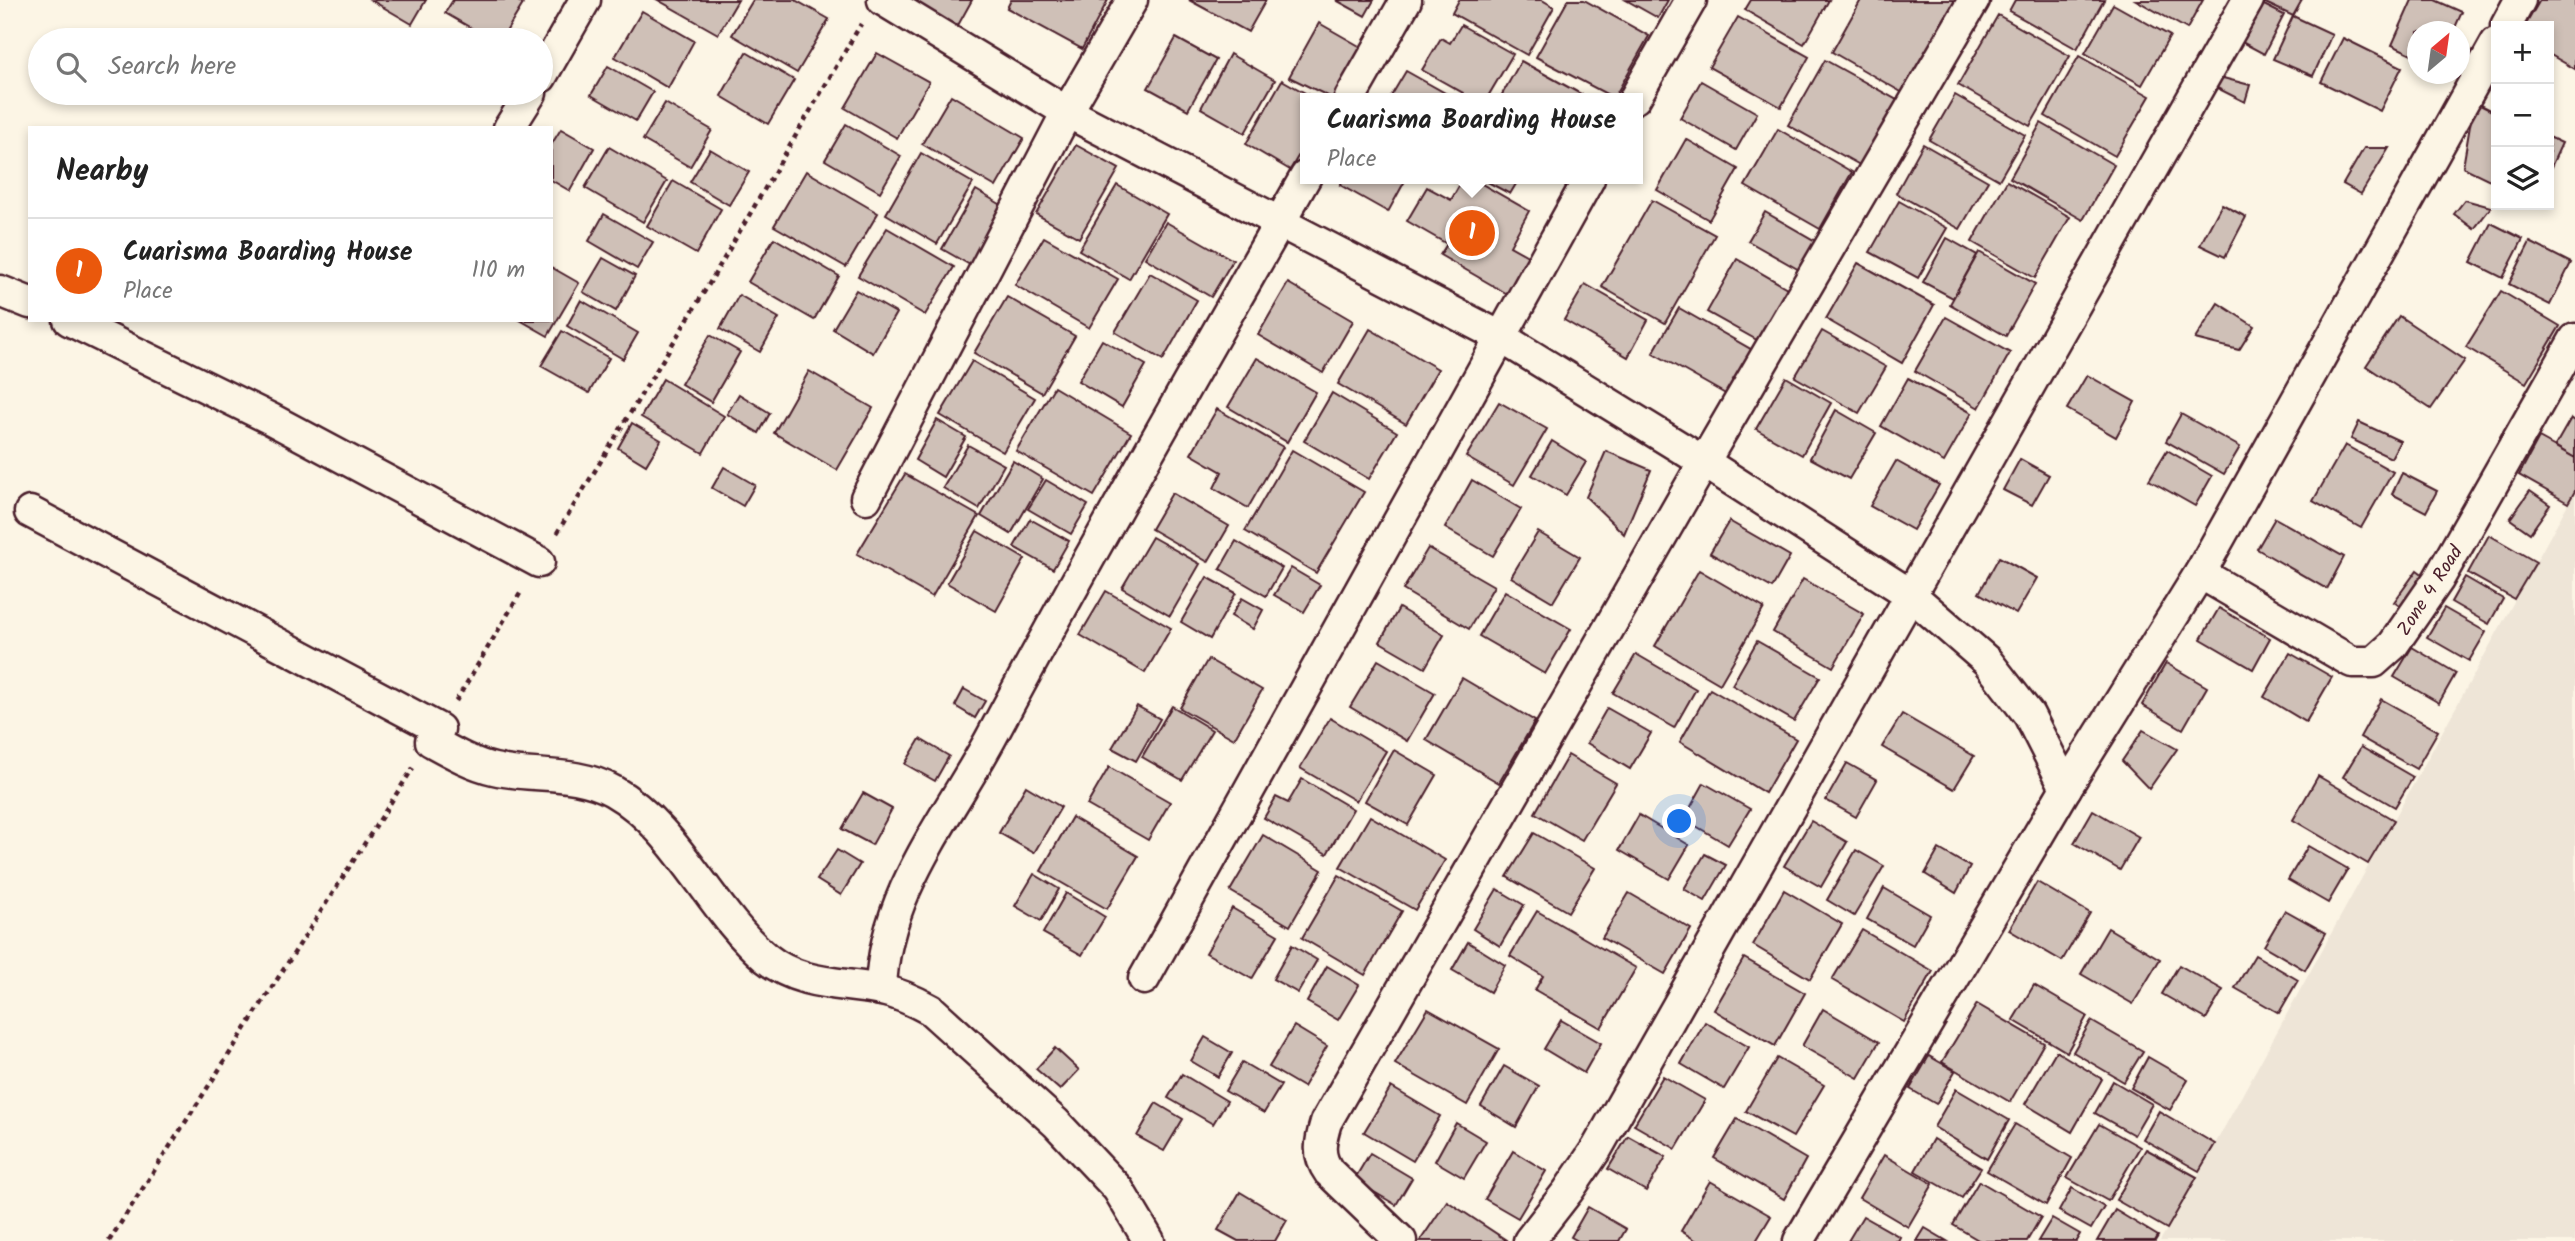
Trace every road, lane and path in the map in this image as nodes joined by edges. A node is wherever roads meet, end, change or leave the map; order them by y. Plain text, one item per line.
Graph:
1 (585, 0) edge
2 (1132, 0) edge
3 (1406, 0) edge
4 (1691, 0) edge
5 (1975, 0) edge
6 (2248, 0) edge
7 (2520, 0) edge
8 (875, 6) edge
9 (2509, 21) edge
10 (2491, 52) edge
11 (553, 56) edge
12 (1353, 93) edge
13 (1638, 93) edge
14 (523, 105) edge
15 (1067, 112) junction
16 (510, 126) edge
17 (1302, 184) edge
18 (1586, 184) edge
19 (1279, 224) junction
20 (0, 291) edge
21 (28, 302) edge
22 (73, 322) edge
23 (1499, 336) junction
24 (2575, 339) edge
25 (1704, 462) junction
26 (866, 498) dead end
27 (30, 512) dead end
28 (539, 562) junction
29 (2200, 573) junction
30 (1911, 595) junction
31 (435, 735) junction
32 (2066, 788) junction
33 (1144, 979) dead end
34 (881, 990) junction
35 (109, 1241) edge
36 (1149, 1241) edge
37 (1401, 1241) edge
38 (1529, 1241) edge
39 (1799, 1241) edge

1 - 11 street
2 - 15 street
3 - 12 street
4 - 13 street
5 - 25 street
6 - 30 street
7 - 9 street
8 - 15 street
8 - 28 path
10 - 29 street
14 - 16 street
15 - 19 street
15 - 26 street
17 - 19 street
18 - 23 street
19 - 23 street
19 - 34 street
20 - 21 street
22 - 28 street
23 - 25 street
23 - 33 street
24 - 29 street, Zone 4 Road
25 - 30 street
25 - 37 street
27 - 31 street
28 - 31 path
29 - 32 street
30 - 32 street
30 - 38 street
31 - 34 street
31 - 35 path
32 - 39 street
34 - 36 street

